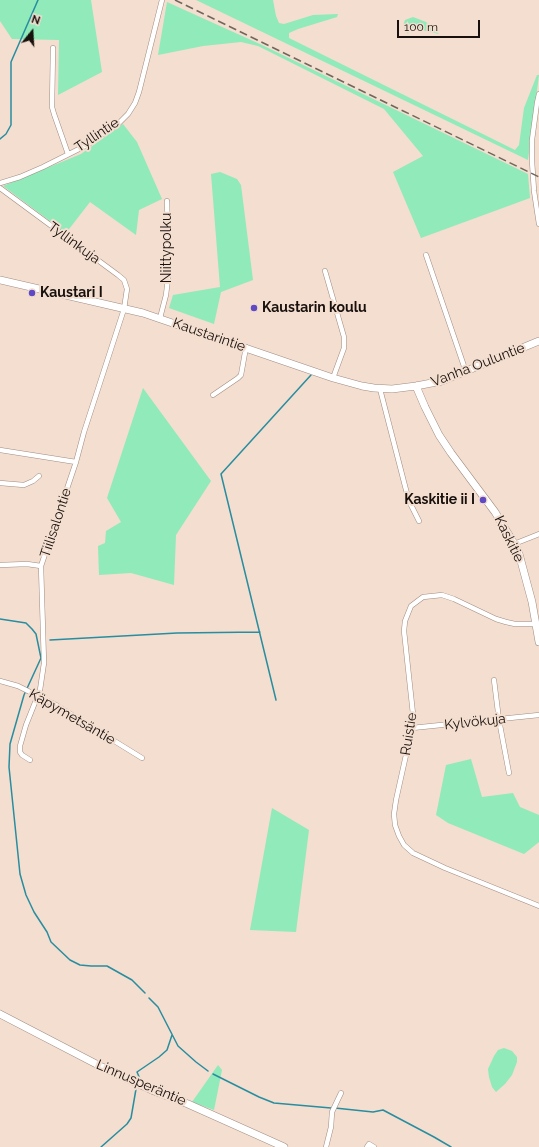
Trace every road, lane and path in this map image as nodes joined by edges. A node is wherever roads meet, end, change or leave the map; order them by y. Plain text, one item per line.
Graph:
1 (162, 0) edge
2 (53, 48) dead end
3 (539, 94) edge
4 (68, 154) junction
5 (0, 183) edge
6 (0, 188) edge
7 (167, 202) dead end
8 (539, 224) edge
9 (426, 255) dead end
10 (325, 271) dead end
11 (0, 280) edge
12 (124, 309) junction
13 (160, 318) junction
14 (539, 341) edge
15 (246, 347) junction
16 (466, 372) junction
17 (333, 378) junction
18 (416, 386) junction
19 (380, 389) junction
20 (213, 395) dead end
21 (0, 450) edge
22 (76, 462) junction
23 (40, 476) dead end
24 (0, 483) edge
25 (418, 521) dead end
26 (539, 534) edge
27 (514, 544) junction
28 (0, 564) edge
29 (41, 566) junction
30 (536, 624) junction
31 (539, 642) edge
32 (494, 680) dead end
33 (0, 681) edge
34 (38, 696) junction
35 (539, 715) edge
36 (499, 720) junction
37 (412, 728) junction
38 (142, 758) dead end
39 (30, 760) dead end
40 (510, 773) dead end
41 (539, 906) edge
42 (0, 1014) edge
43 (341, 1093) dead end
44 (284, 1147) edge
45 (326, 1147) edge
46 (367, 1147) edge
47 (374, 1147) edge

1 - 4 street, Tyllintie
2 - 4 street
3 - 8 street
4 - 5 street, Tyllintie
6 - 12 street, Tyllinkuja
7 - 13 street, Niittypolku
9 - 16 street
10 - 17 street
11 - 12 street, Kaustarintie
12 - 13 street, Kaustarintie
12 - 22 street, Tiilisalontie
13 - 15 street, Kaustarintie
14 - 16 street, Vanha Ouluntie
15 - 17 street, Kaustarintie
15 - 20 street
16 - 18 street, Vanha Ouluntie
17 - 19 street, Kaustarintie
18 - 19 street, Kaustarintie
18 - 27 street, Kaskitie
19 - 25 street
21 - 22 street
22 - 29 street, Tiilisalontie
23 - 24 street
26 - 27 street
27 - 30 street, Kaskitie
28 - 29 street
29 - 34 street, Tiilisalontie
30 - 31 street, Kaskitie
30 - 37 street, Ruistie
32 - 36 street
33 - 34 street, Käpymetsäntie
34 - 38 street, Käpymetsäntie
34 - 39 street, Tiilisalontie
35 - 36 street, Kylvökuja
36 - 37 street, Kylvökuja
36 - 40 street
37 - 41 street, Ruistie
42 - 44 street, Linnusperäntie
43 - 45 street
46 - 47 street

